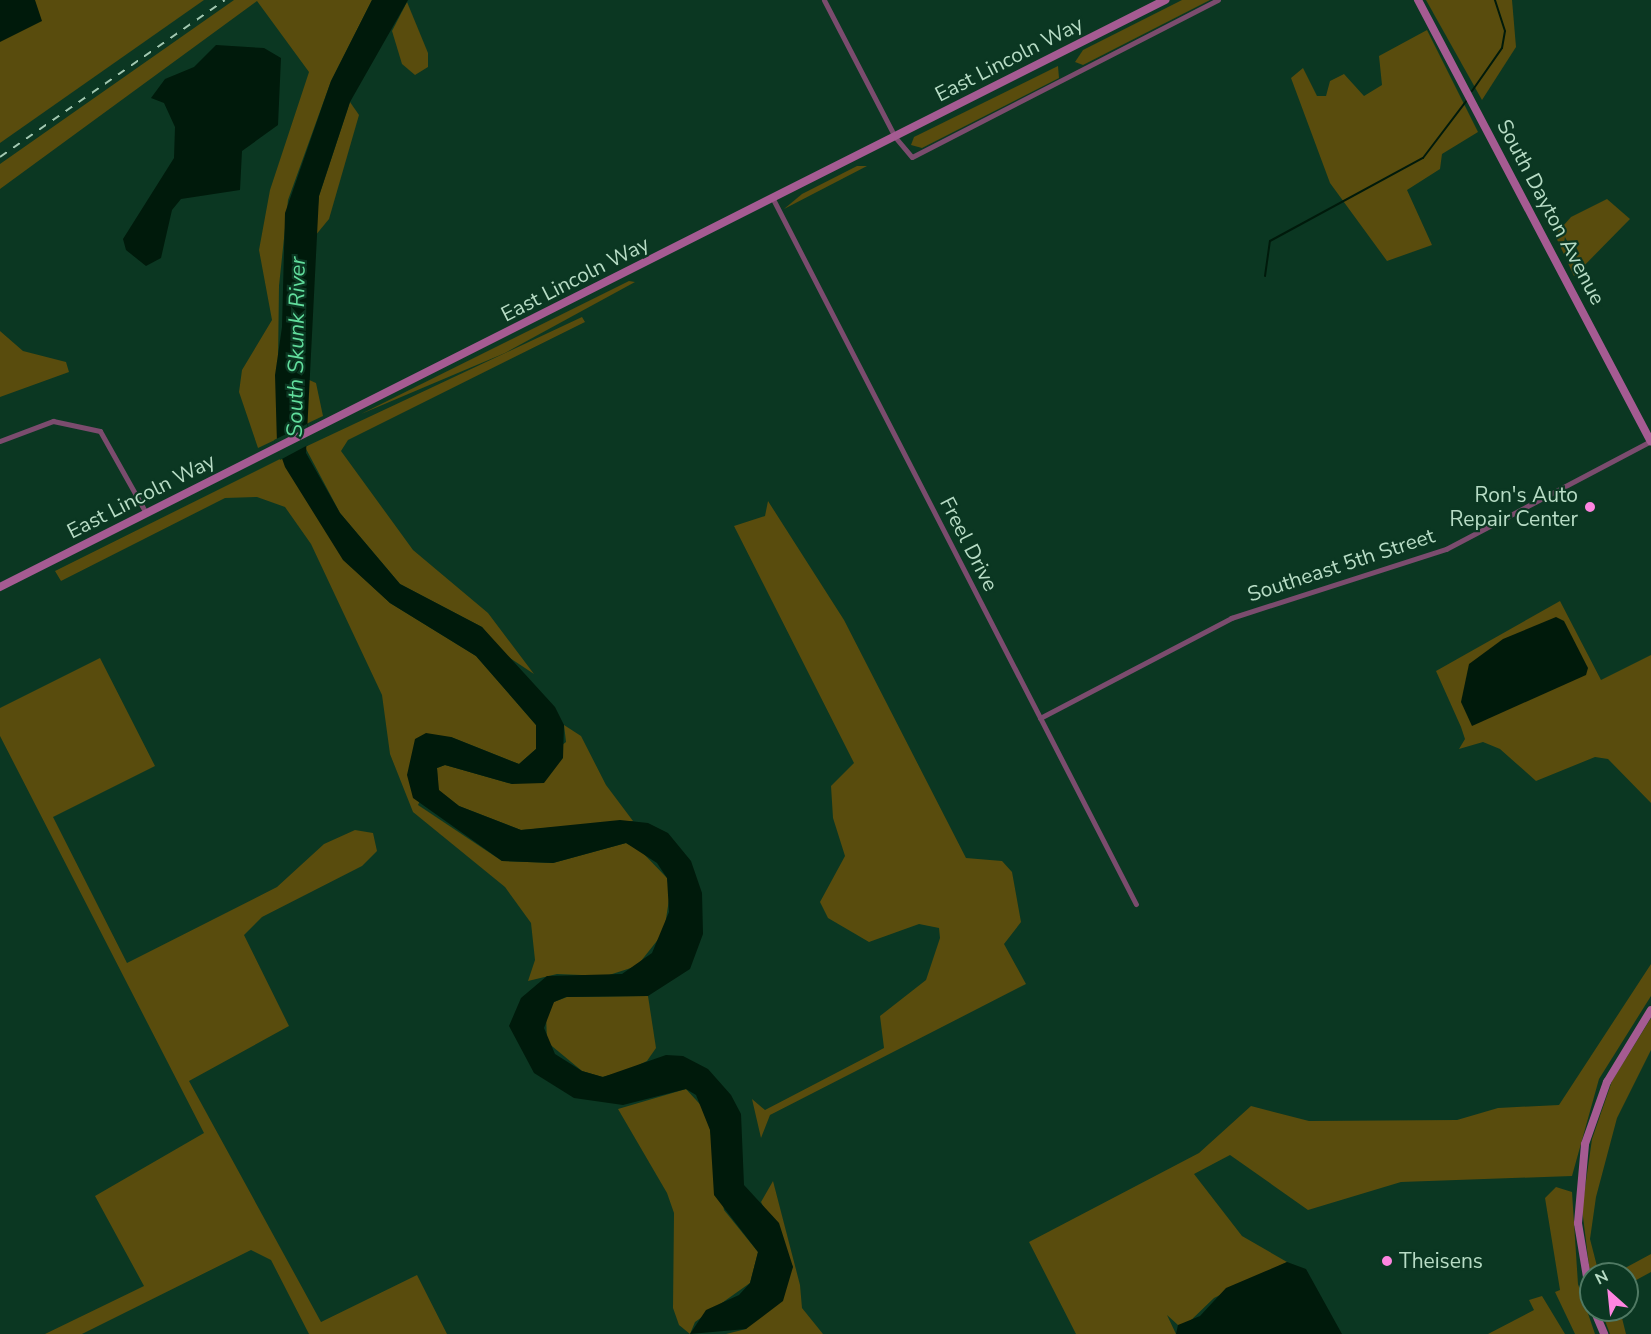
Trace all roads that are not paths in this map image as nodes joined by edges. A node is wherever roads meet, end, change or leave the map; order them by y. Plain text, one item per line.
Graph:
1 (824, 0) edge
2 (1165, 0) edge
3 (1218, 0) edge
4 (1418, 0) edge
5 (895, 137) junction
6 (773, 199) junction
7 (0, 441) edge
8 (1651, 441) edge
9 (146, 513) junction
10 (0, 586) edge
11 (1040, 718) junction
12 (1136, 904) dead end
13 (1651, 1010) edge
14 (1585, 1262) edge

1 - 5 street
2 - 5 main road, East Lincoln Way
3 - 5 street
4 - 8 main road, South Dayton Avenue
5 - 6 main road, East Lincoln Way
6 - 9 main road, East Lincoln Way
6 - 11 street, Freel Drive
7 - 9 street
8 - 11 street, Southeast 5th Street
9 - 10 main road, East Lincoln Way
11 - 12 street, Freel Drive
13 - 14 main road

